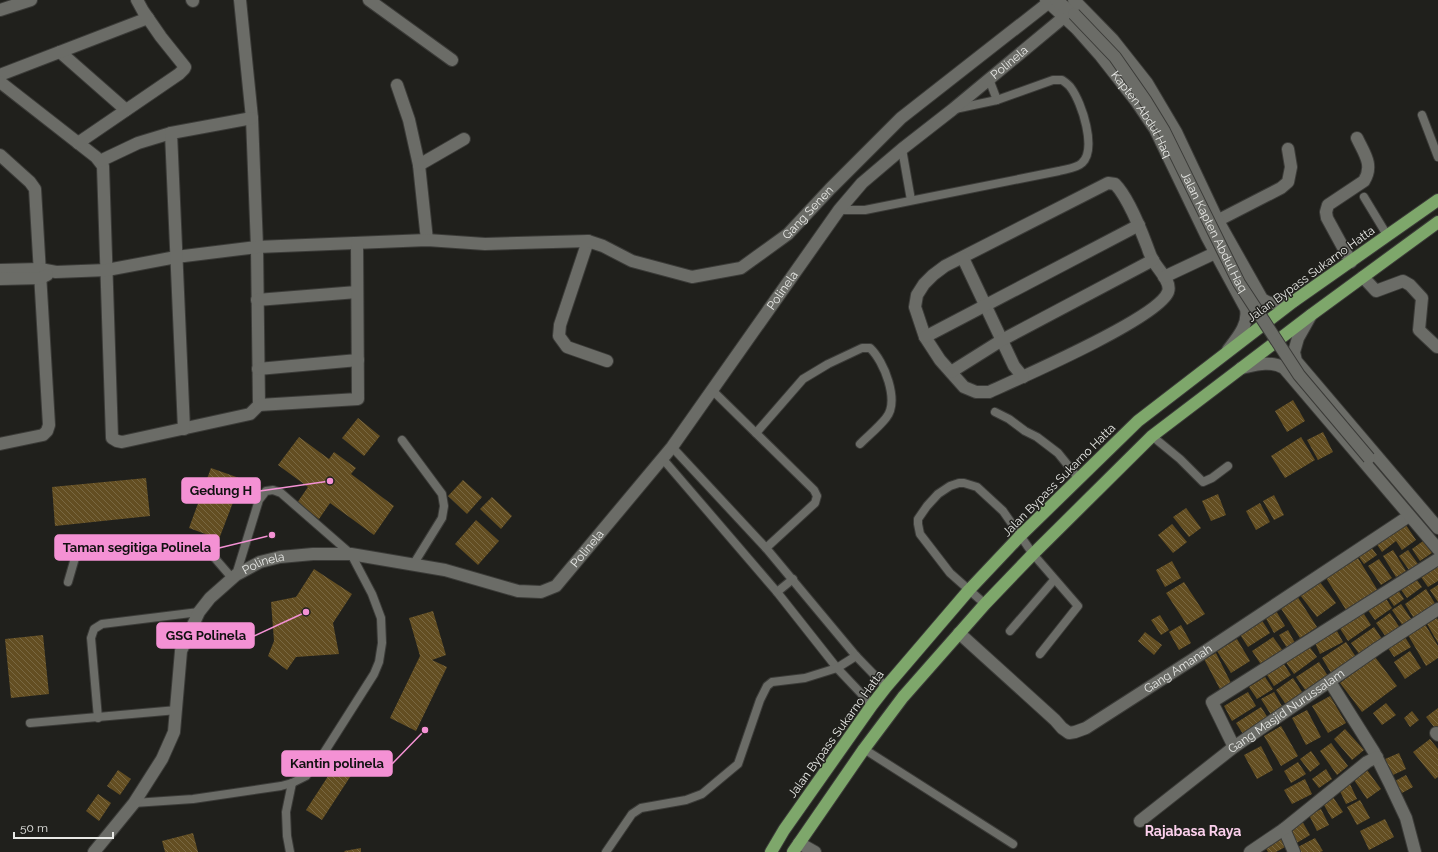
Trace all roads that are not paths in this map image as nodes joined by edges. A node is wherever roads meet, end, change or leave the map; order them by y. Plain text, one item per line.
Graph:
1 (31, 0) edge
2 (137, 0) edge
3 (240, 0) edge
4 (369, 0) edge
5 (1062, 0) edge
6 (1050, 1) edge
7 (0, 10) edge
8 (1071, 10) edge
9 (148, 18) junction
10 (60, 52) junction
11 (452, 60) dead end
12 (0, 76) edge
13 (989, 79) junction
14 (0, 82) edge
15 (1146, 83) junction
16 (397, 85) dead end
17 (1131, 95) junction
18 (997, 100) junction
19 (126, 110) junction
20 (952, 110) junction
21 (1422, 115) dead end
22 (252, 118) junction
23 (171, 133) junction
24 (1357, 138) dead end
25 (464, 139) dead end
26 (78, 142) junction
27 (902, 149) junction
28 (1288, 149) dead end
29 (0, 155) edge
30 (1438, 157) edge
31 (100, 161) junction
32 (418, 165) junction
33 (1364, 197) dead end
34 (911, 200) junction
35 (1438, 200) edge
36 (839, 210) junction
37 (1218, 221) junction
38 (1438, 222) edge
39 (1139, 225) junction
40 (1202, 228) junction
41 (1387, 235) junction
42 (427, 240) junction
43 (588, 241) junction
44 (357, 243) junction
45 (257, 247) junction
46 (1215, 253) junction
47 (176, 257) junction
48 (963, 258) junction
49 (1152, 260) junction
50 (1351, 262) junction
51 (0, 270) edge
52 (107, 270) junction
53 (40, 273) junction
54 (1164, 277) junction
55 (1363, 277) junction
56 (0, 279) edge
57 (357, 292) junction
58 (1256, 292) junction
59 (257, 300) junction
60 (1242, 300) junction
61 (1294, 301) junction
62 (986, 305) junction
63 (1310, 315) junction
64 (925, 337) junction
65 (1002, 340) junction
66 (1437, 347) dead end
67 (1226, 353) junction
68 (358, 360) junction
69 (607, 361) dead end
70 (258, 368) junction
71 (1239, 369) junction
72 (1304, 371) junction
73 (951, 372) junction
74 (1023, 377) junction
75 (1293, 380) junction
76 (712, 390) junction
77 (258, 405) junction
78 (995, 412) dead end
79 (184, 429) junction
80 (756, 433) junction
81 (1152, 436) junction
82 (402, 440) dead end
83 (0, 444) edge
84 (860, 444) dead end
85 (672, 446) junction
86 (662, 458) junction
87 (1228, 466) dead end
88 (1379, 470) junction
89 (1392, 474) junction
90 (1079, 479) junction
91 (1381, 484) junction
92 (1409, 516) junction
93 (1438, 528) edge
94 (1020, 536) junction
95 (766, 548) junction
96 (1438, 549) edge
97 (352, 554) junction
98 (1033, 554) junction
99 (1438, 559) edge
100 (413, 565) junction
101 (234, 576) junction
102 (792, 579) junction
103 (1054, 580) junction
104 (68, 582) dead end
105 (969, 590) junction
106 (777, 592) junction
107 (985, 604) junction
108 (1438, 609) edge
109 (199, 612) junction
110 (1010, 631) dead end
111 (959, 633) junction
112 (1040, 654) dead end
113 (856, 656) junction
114 (837, 668) junction
115 (1330, 682) junction
116 (886, 687) junction
117 (872, 705) junction
118 (177, 710) junction
119 (98, 718) junction
120 (30, 723) dead end
121 (1234, 747) junction
122 (864, 749) junction
123 (1377, 757) junction
124 (292, 782) junction
125 (134, 803) junction
126 (1140, 821) dead end
127 (1284, 829) junction
128 (1013, 844) dead end
129 (796, 847) edge
130 (94, 852) edge
131 (290, 852) edge
132 (606, 852) edge
133 (770, 852) edge
134 (815, 852) edge
135 (1250, 852) edge
136 (1294, 852) edge
137 (1415, 852) edge

1 - 7 street
2 - 9 street
3 - 22 street
4 - 11 street
5 - 8 street, Jalan Kapten Abdul Haq
6 - 8 street, Kapten Abdul Haq
6 - 43 street, Gang Senen
8 - 13 street, Polinela
8 - 15 street, Kapten Abdul Haq
8 - 17 street, Kapten Abdul Haq
8 - 88 street, Jalan Kapten Abdul Haq, bridge
9 - 10 street
9 - 19 street
10 - 12 street
10 - 19 street
13 - 18 lane
13 - 20 street, Polinela
14 - 26 street
15 - 17 street
15 - 37 street, Kapten Abdul Haq
16 - 32 street
17 - 40 street, Kapten Abdul Haq
18 - 20 lane
18 - 34 lane
19 - 26 street
20 - 27 street, Polinela
21 - 30 lane
22 - 23 street
22 - 45 street
23 - 31 street
23 - 47 street
24 - 50 street
25 - 32 street
26 - 31 street
27 - 34 lane
27 - 36 street, Polinela
28 - 37 street
29 - 53 street
31 - 52 street
32 - 42 street
33 - 41 lane
34 - 36 lane
35 - 41 highway, Jalan Bypass Sukarno Hatta
36 - 76 street, Polinela
37 - 40 street
37 - 58 street, Kapten Abdul Haq
38 - 55 highway
39 - 48 street
39 - 49 street
39 - 62 street
40 - 46 street, Kapten Abdul Haq
41 - 50 highway, Jalan Bypass Sukarno Hatta
42 - 43 street, Gang Senen
42 - 44 street, Gang Senen
43 - 69 street
44 - 45 street, Gang Senen
44 - 57 street
45 - 47 street, Gang Senen
45 - 59 street
46 - 54 street
46 - 60 street, Kapten Abdul Haq
47 - 52 street, Gang Senen
47 - 79 street
48 - 62 street
48 - 64 street
49 - 54 street
49 - 65 street
50 - 61 highway, Jalan Bypass Sukarno Hatta
51 - 53 street
52 - 53 street, Gang Senen
52 - 79 street
53 - 56 street
53 - 83 street
54 - 74 street
55 - 63 highway
55 - 66 street
57 - 59 street
57 - 68 street
58 - 60 street
58 - 61 street, Kapten Abdul Haq
59 - 70 street
60 - 67 street, Kapten Abdul Haq
61 - 67 highway, Jalan Bypass Sukarno Hatta
62 - 64 street
62 - 65 street
63 - 71 highway
63 - 72 street
64 - 73 street
65 - 73 street
65 - 74 street
67 - 90 highway, Jalan Bypass Sukarno Hatta
68 - 70 street
68 - 77 street
70 - 77 street
71 - 75 street
71 - 81 highway
72 - 75 street
72 - 89 street
73 - 74 street
75 - 91 street
76 - 80 lane
76 - 85 street, Polinela
77 - 79 street
78 - 90 lane
80 - 84 lane
80 - 95 lane
81 - 87 lane
81 - 98 highway
82 - 100 lane
85 - 86 street, Polinela
85 - 95 lane
86 - 100 street, Polinela
86 - 106 lane
88 - 89 street
88 - 91 street
89 - 93 street
90 - 94 highway, Jalan Bypass Sukarno Hatta
91 - 92 street
92 - 96 street
92 - 111 street, Gang Amanah
94 - 98 lane
94 - 105 highway, Jalan Bypass Sukarno Hatta
94 - 105 lane
95 - 102 lane
97 - 100 street, Polinela
97 - 101 street, Polinela
97 - 101 lane
97 - 124 lane
98 - 103 lane
98 - 107 highway
99 - 121 street
101 - 104 lane
101 - 109 street, Polinela
102 - 106 lane
102 - 113 lane
103 - 110 lane
103 - 112 lane
105 - 107 lane
105 - 116 highway, Jalan Bypass Sukarno Hatta
106 - 114 lane
107 - 111 highway
108 - 115 street, Gang Masjid Nurussalam
109 - 118 street, Polinela
109 - 119 lane
111 - 122 highway
113 - 114 lane
113 - 116 lane
114 - 117 lane
114 - 132 lane
115 - 121 street, Gang Masjid Nurussalam
115 - 123 street
116 - 117 highway, Jalan Bypass Sukarno Hatta
117 - 133 highway, Jalan Bypass Sukarno Hatta
118 - 119 lane
118 - 125 street, Polinela
119 - 120 lane
121 - 126 street, Gang Masjid Nurussalam
122 - 128 lane
122 - 129 highway
123 - 127 street
123 - 137 street
124 - 125 lane
124 - 131 lane
125 - 130 street, Polinela
127 - 135 street
127 - 136 street
129 - 134 street

